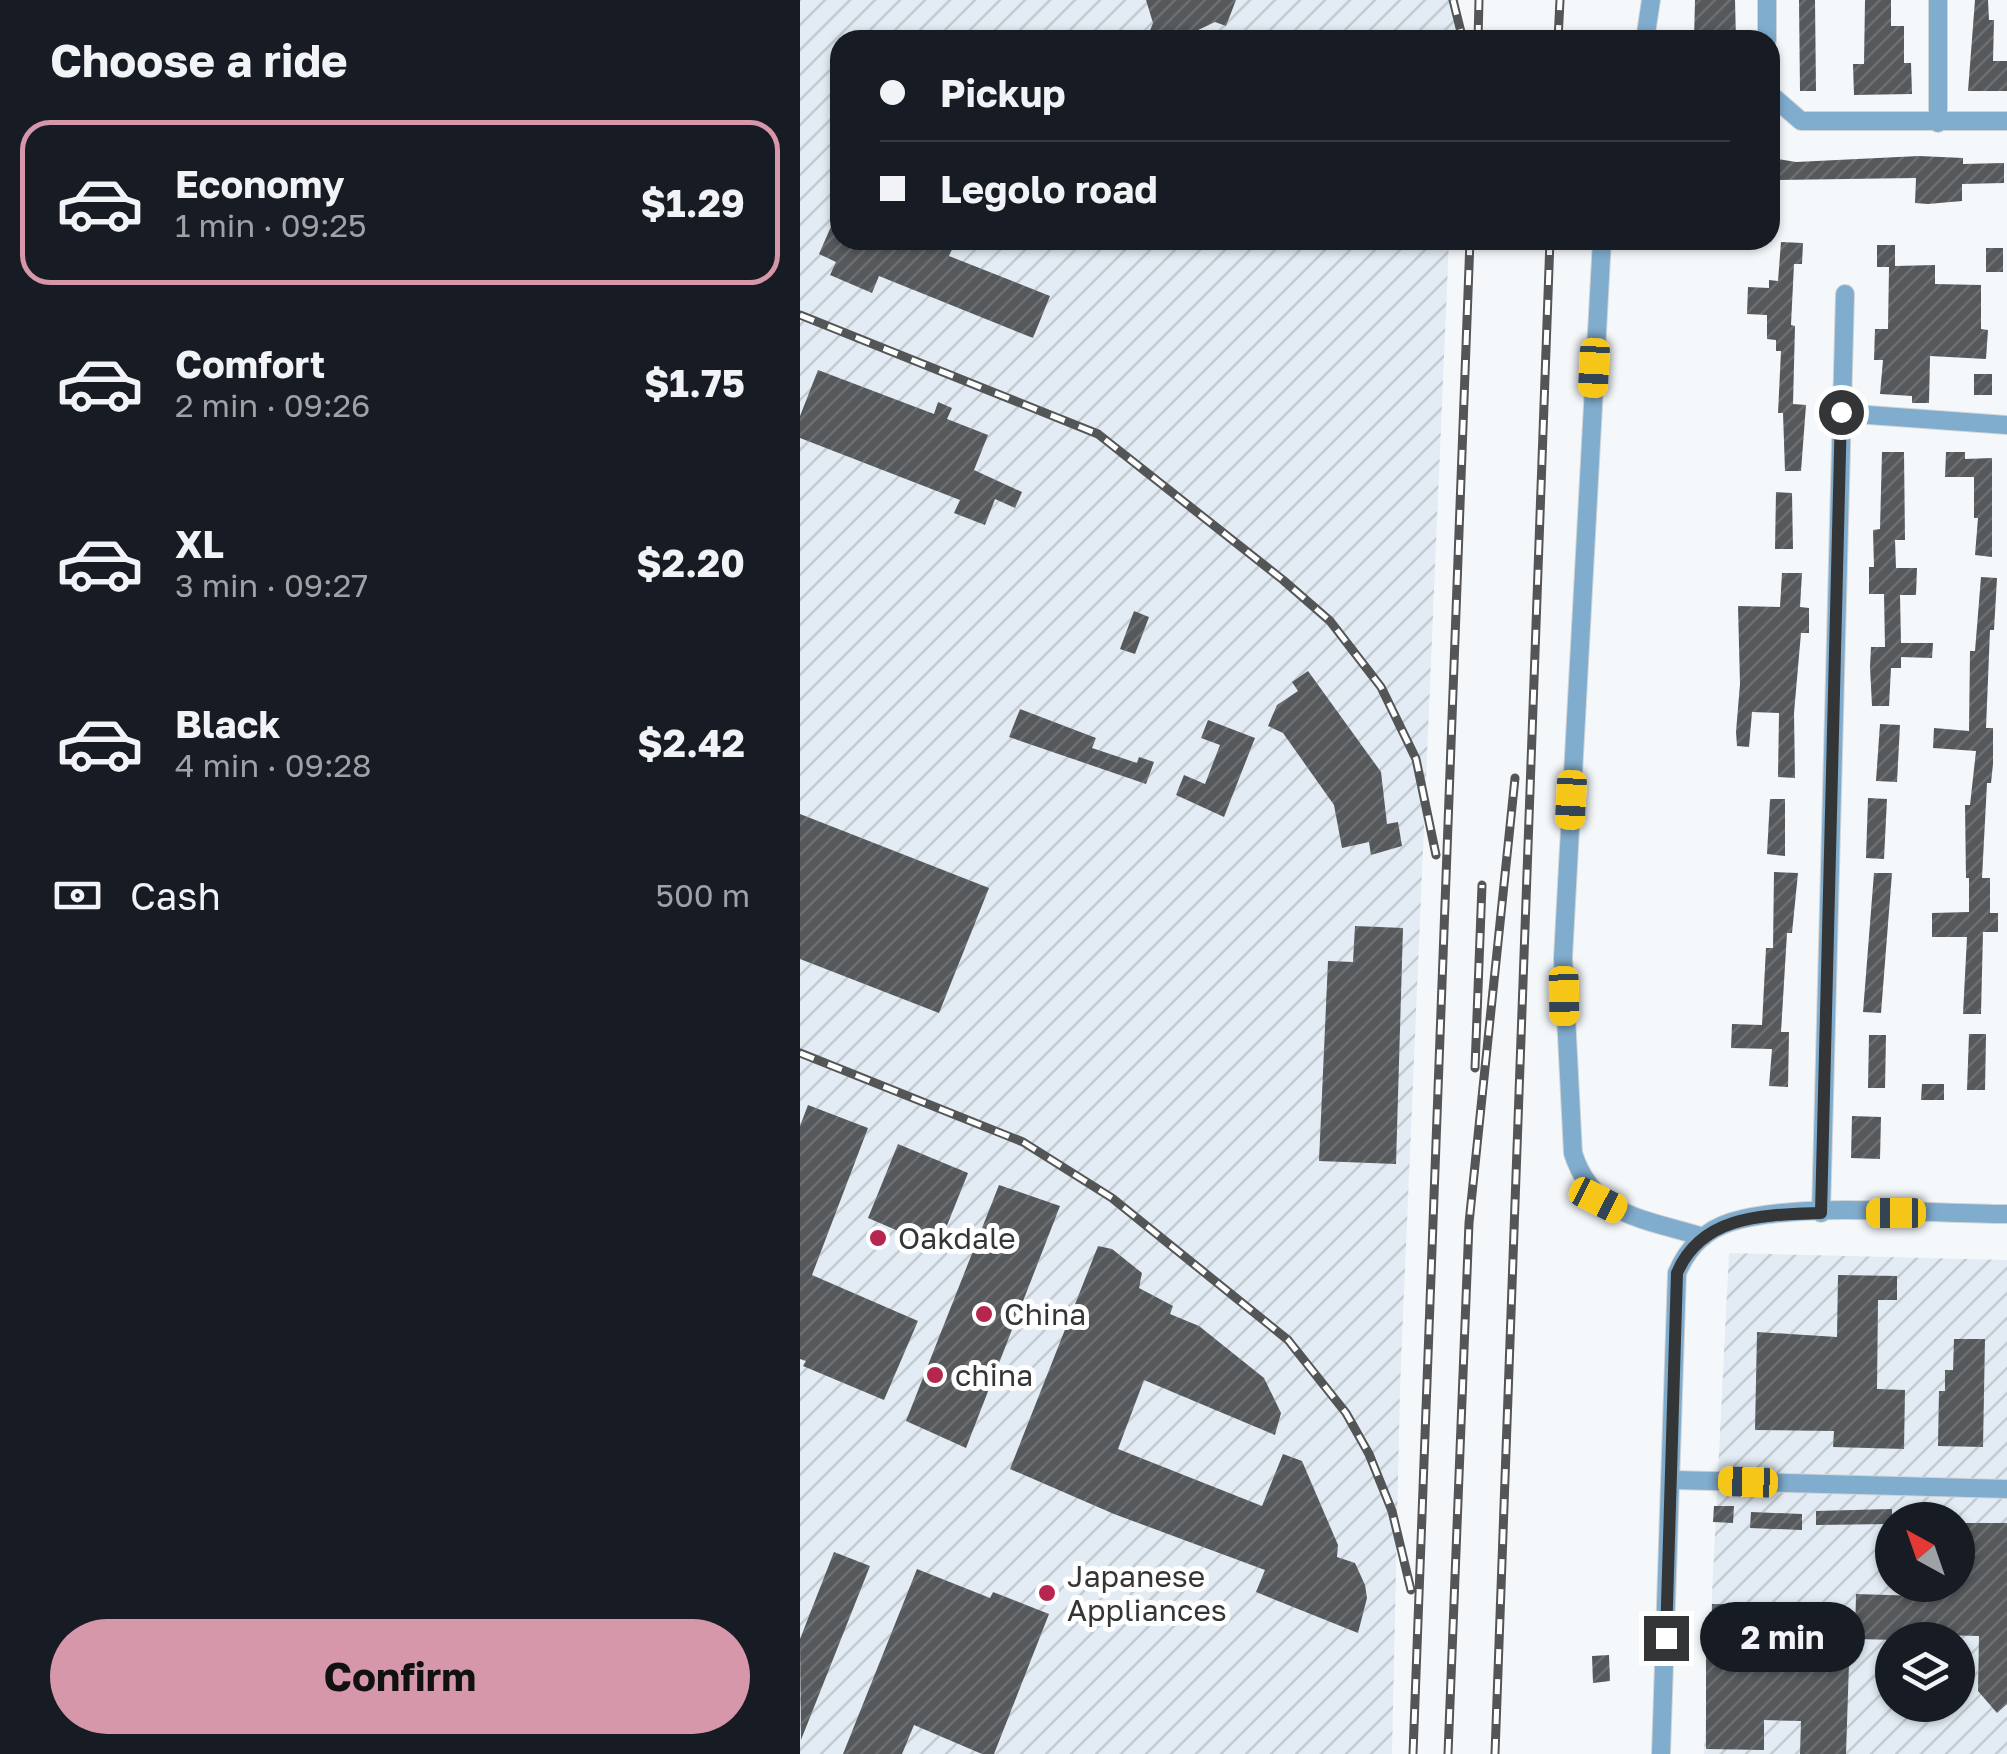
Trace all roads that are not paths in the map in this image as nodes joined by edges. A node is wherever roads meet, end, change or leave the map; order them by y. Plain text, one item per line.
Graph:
1 (1651, 0) edge
2 (1768, 0) edge
3 (1938, 0) edge
4 (1646, 30) edge
5 (1767, 30) edge
6 (1780, 103) edge
7 (2007, 122) edge
8 (1938, 123) junction
9 (1601, 250) edge
10 (1845, 294) dead end
11 (1841, 412) junction
12 (2007, 424) edge
13 (1821, 1213) junction
14 (2007, 1214) edge
15 (1702, 1237) junction
16 (1674, 1480) junction
17 (2007, 1489) edge
18 (1662, 1754) edge

1 - 4 street
2 - 5 street
3 - 8 street
6 - 8 street
7 - 8 street
9 - 15 street
10 - 11 street
11 - 12 street
11 - 13 street
13 - 14 street
13 - 15 street
15 - 16 street
16 - 17 street
16 - 18 street

